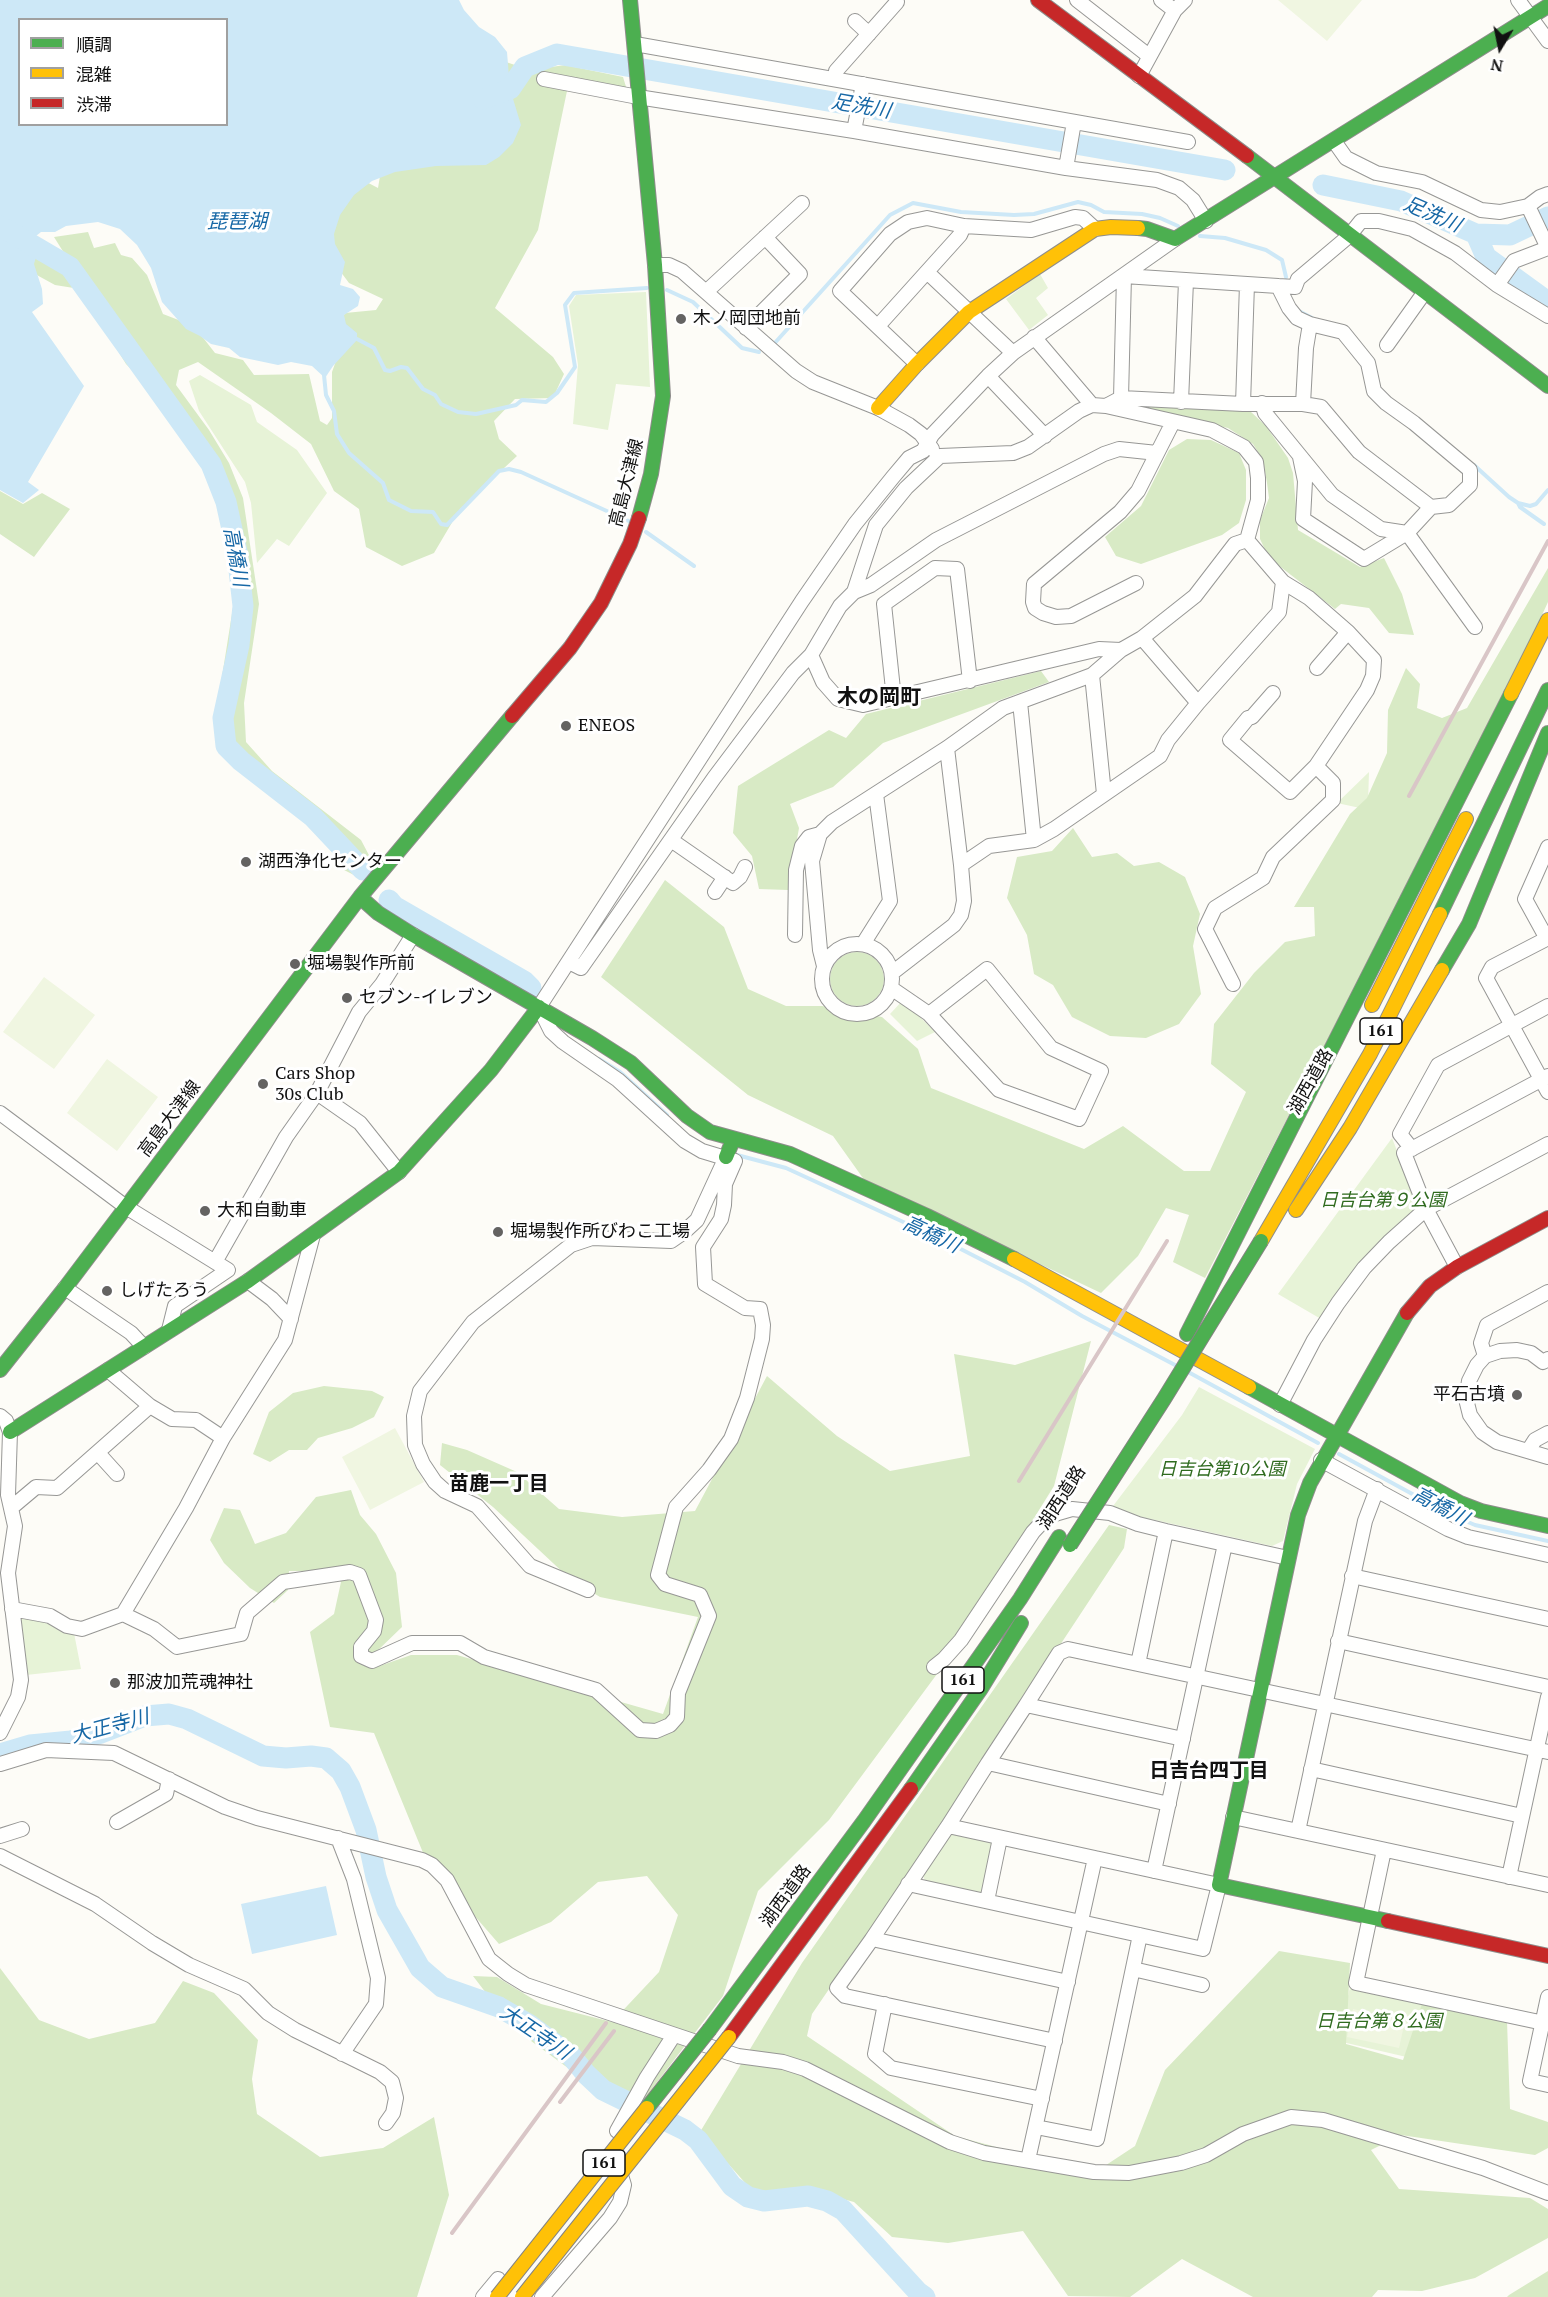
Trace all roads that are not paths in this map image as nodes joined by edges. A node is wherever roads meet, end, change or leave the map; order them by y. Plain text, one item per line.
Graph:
1 (630, 0) edge
2 (1038, 0) edge
3 (1185, 0) edge
4 (1518, 0) edge
5 (897, 2) dead end
6 (1083, 2) edge
7 (1548, 6) edge
8 (1531, 17) junction
9 (855, 21) dead end
10 (869, 34) junction
11 (1548, 41) edge
12 (635, 47) junction
13 (1149, 56) junction
14 (1139, 76) junction
15 (544, 79) dead end
16 (835, 79) junction
17 (863, 86) junction
18 (638, 93) junction
19 (1074, 124) junction
20 (855, 129) junction
21 (1334, 141) junction
22 (1188, 142) dead end
23 (1067, 164) junction
24 (1275, 177) junction
25 (1548, 194) edge
26 (802, 202) dead end
27 (1528, 207) junction
28 (1206, 221) junction
29 (964, 226) junction
30 (1095, 229) junction
31 (1349, 236) junction
32 (765, 237) junction
33 (1175, 239) junction
34 (1548, 248) edge
35 (655, 265) junction
36 (927, 272) junction
37 (1124, 276) junction
38 (1186, 281) junction
39 (1247, 284) junction
40 (1497, 285) junction
41 (1278, 286) junction
42 (707, 291) junction
43 (1424, 293) junction
44 (969, 312) junction
45 (1548, 316) edge
46 (1310, 324) junction
47 (878, 326) junction
48 (746, 328) junction
49 (1034, 337) junction
50 (1387, 345) dead end
51 (1013, 353) junction
52 (917, 364) junction
53 (988, 376) junction
54 (1548, 386) edge
55 (1121, 398) junction
56 (1181, 402) junction
57 (1262, 403) junction
58 (1243, 404) junction
59 (1303, 404) junction
60 (1099, 405) junction
61 (878, 408) junction
62 (1173, 422) junction
63 (909, 425) junction
64 (1045, 436) junction
65 (927, 445) junction
66 (1157, 453) junction
67 (1299, 455) junction
68 (940, 456) junction
69 (909, 458) junction
70 (1431, 507) junction
71 (1407, 533) junction
72 (1247, 540) junction
73 (1283, 582) junction
74 (1136, 583) dead end
75 (854, 592) junction
76 (1548, 620) edge
77 (1475, 627) dead end
78 (1348, 632) junction
79 (1142, 638) junction
80 (1548, 649) edge
81 (1121, 650) junction
82 (811, 656) junction
83 (1317, 668) dead end
84 (1092, 675) junction
85 (970, 681) junction
86 (1548, 690) edge
87 (1273, 693) dead end
88 (894, 699) junction
89 (1020, 702) junction
90 (1198, 703) junction
91 (1519, 710) dead end
92 (1548, 734) edge
93 (947, 748) junction
94 (1316, 766) junction
95 (876, 794) junction
96 (1104, 794) junction
97 (1472, 806) dead end
98 (820, 834) junction
99 (671, 840) junction
100 (1034, 840) junction
101 (1548, 847) edge
102 (961, 865) junction
103 (745, 867) dead end
104 (725, 877) junction
105 (715, 892) dead end
106 (364, 893) junction
107 (413, 934) junction
108 (795, 935) dead end
109 (1547, 939) edge
110 (863, 944) junction
111 (569, 962) junction
112 (824, 966) junction
113 (892, 973) junction
114 (1233, 984) dead end
115 (891, 988) junction
116 (1548, 1006) edge
117 (539, 1007) junction
118 (929, 1014) junction
119 (1368, 1014) dead end
120 (1512, 1026) junction
121 (1545, 1078) edge
122 (1548, 1092) edge
123 (317, 1093) junction
124 (0, 1113) edge
125 (1307, 1128) dead end
126 (733, 1140) junction
127 (1548, 1144) edge
128 (1412, 1149) junction
129 (726, 1158) junction
130 (399, 1172) junction
131 (126, 1206) junction
132 (1426, 1209) junction
133 (1548, 1218) edge
134 (313, 1234) junction
135 (1256, 1237) junction
136 (215, 1262) junction
137 (1457, 1268) junction
138 (248, 1281) junction
139 (65, 1288) junction
140 (1548, 1292) edge
141 (291, 1319) junction
142 (169, 1330) junction
143 (144, 1347) junction
144 (1485, 1356) junction
145 (1548, 1359) edge
146 (1168, 1364) dead end
147 (0, 1370) edge
148 (108, 1370) junction
149 (1280, 1405) junction
150 (150, 1406) junction
151 (0, 1416) edge
152 (1548, 1433) edge
153 (5, 1435) edge
154 (1336, 1435) junction
155 (1124, 1436) dead end
156 (223, 1438) junction
157 (1528, 1451) junction
158 (98, 1453) junction
159 (1548, 1457) edge
160 (1321, 1460) junction
161 (117, 1474) dead end
162 (1377, 1489) junction
163 (11, 1508) junction
164 (1548, 1526) edge
165 (1166, 1532) junction
166 (1065, 1541) junction
167 (1225, 1544) junction
168 (1548, 1555) edge
169 (1288, 1558) junction
170 (1352, 1576) junction
171 (588, 1590) dead end
172 (12, 1609) junction
173 (123, 1614) junction
174 (1548, 1619) edge
175 (1338, 1641) junction
176 (1138, 1664) junction
177 (934, 1667) dead end
178 (1196, 1676) junction
179 (1548, 1687) edge
180 (1260, 1690) junction
181 (1548, 1697) edge
182 (1324, 1704) junction
183 (1026, 1705) junction
184 (0, 1733) edge
185 (1183, 1739) junction
186 (1542, 1751) edge
187 (988, 1763) junction
188 (0, 1764) edge
189 (1311, 1768) junction
190 (169, 1779) junction
191 (1169, 1804) junction
192 (1522, 1816) junction
193 (1233, 1817) junction
194 (117, 1822) dead end
195 (948, 1826) junction
196 (22, 1829) dead end
197 (1298, 1831) junction
198 (0, 1836) edge
199 (338, 1838) junction
200 (1000, 1838) junction
201 (1384, 1850) junction
202 (0, 1856) edge
203 (1095, 1858) junction
204 (1154, 1871) junction
205 (1509, 1877) junction
206 (909, 1884) junction
207 (1219, 1885) junction
208 (1548, 1885) edge
209 (987, 1901) junction
210 (1370, 1918) junction
211 (1081, 1922) junction
212 (1140, 1935) junction
213 (872, 1939) junction
214 (1548, 1956) edge
215 (1133, 1969) junction
216 (1068, 1982) junction
217 (1202, 1985) dead end
218 (1548, 1997) edge
219 (885, 2004) junction
220 (1545, 2024) edge
221 (674, 2035) junction
222 (1055, 2041) junction
223 (342, 2054) junction
224 (1548, 2085) edge
225 (1042, 2099) junction
226 (387, 2123) dead end
227 (1036, 2127) junction
228 (610, 2142) junction
229 (1028, 2160) junction
230 (1548, 2193) edge
231 (483, 2297) edge
232 (497, 2297) edge
233 (522, 2297) edge
234 (542, 2297) edge

1 - 12 main road
2 - 14 main road
3 - 13 street
4 - 8 street
5 - 10 street
6 - 13 street
7 - 8 main road
8 - 11 street
8 - 21 main road
9 - 10 street
10 - 16 street
12 - 16 street
12 - 18 main road, 高島大津線
13 - 14 street
14 - 24 main road
15 - 18 street
16 - 17 street
17 - 19 street
17 - 20 street
18 - 20 street
18 - 35 main road, 高島大津線
19 - 22 street
19 - 23 street
20 - 23 street
21 - 24 main road
21 - 27 street
23 - 28 street
24 - 28 main road
24 - 31 main road
25 - 27 street
26 - 32 street
27 - 34 street
28 - 33 main road
29 - 30 street
29 - 36 street
29 - 47 street
30 - 33 main road
30 - 44 main road
31 - 40 street
31 - 41 street
31 - 43 main road
32 - 42 street
32 - 48 street
33 - 37 street
34 - 40 street
35 - 42 street
35 - 106 main road, 高島大津線
36 - 44 street
36 - 47 street
37 - 38 street
37 - 49 street
37 - 55 street
38 - 39 street
38 - 56 street
39 - 41 street
39 - 58 street
40 - 45 street
41 - 46 street
42 - 48 street
43 - 50 street
43 - 54 main road
44 - 51 street
44 - 52 main road
46 - 59 street
46 - 70 street
47 - 52 street
48 - 61 street
49 - 51 street
49 - 60 street
51 - 53 street
52 - 61 main road
53 - 64 street
53 - 65 street
55 - 56 street
55 - 60 street
56 - 58 street
57 - 58 street
57 - 59 street
57 - 67 street
59 - 70 street
60 - 62 street
60 - 64 street
61 - 63 street
62 - 66 street
62 - 72 street
63 - 65 street
63 - 69 street
64 - 68 street
65 - 68 street
65 - 69 street
66 - 74 street
66 - 75 street
67 - 71 street
67 - 71 street
68 - 75 street
69 - 111 street
70 - 71 street
71 - 77 street
72 - 73 street
72 - 79 street
73 - 78 street
73 - 90 street
75 - 82 street
76 - 135 main road
78 - 83 street
78 - 94 street
79 - 81 street
79 - 90 street
80 - 91 main road
81 - 84 street
81 - 85 street
82 - 88 street
82 - 99 street
84 - 89 street
84 - 96 street
85 - 88 street
85 - 88 street
86 - 135 main road, 湖西道路 / 161
87 - 94 street
89 - 93 street
89 - 100 street
90 - 96 street
92 - 135 main road
93 - 95 street
93 - 102 street
94 - 114 street
95 - 98 street
95 - 110 street
96 - 100 street
97 - 119 main road, 161
98 - 108 street
98 - 112 street
99 - 104 street
99 - 111 street
100 - 102 street
101 - 109 street
102 - 113 street
103 - 104 street
104 - 105 street
106 - 107 main road
106 - 131 main road, 高島大津線
107 - 117 main road
107 - 123 street
109 - 120 street
110 - 112 street
110 - 113 street
111 - 117 street
112 - 115 street
113 - 115 street
115 - 118 street
116 - 120 street
117 - 126 main road
117 - 129 street
117 - 130 main road
118 - 118 street
120 - 121 street
120 - 128 street
121 - 122 street
121 - 128 street
123 - 130 street
123 - 136 street
124 - 131 street
125 - 135 main road, 湖西道路
126 - 129 main road
126 - 149 main road
127 - 132 street
128 - 132 street
129 - 171 street
129 - 173 street
130 - 134 main road
131 - 136 street
131 - 139 main road, 高島大津線
132 - 137 street
132 - 149 street
133 - 137 main road
134 - 138 main road
134 - 141 street
135 - 146 main road
135 - 166 main road, 湖西道路 / 161, bridge
136 - 142 street
137 - 154 main road
138 - 141 street
138 - 142 main road
139 - 143 street
139 - 147 main road, 高島大津線
140 - 144 street
141 - 156 street
142 - 143 main road
143 - 148 main road
144 - 145 street
144 - 157 street
148 - 150 street
148 - 153 main road
149 - 154 main road
150 - 156 street
150 - 158 street
151 - 153 street
152 - 157 street
153 - 163 street
154 - 160 main road
154 - 164 main road
155 - 166 main road, 湖西道路 / 161
156 - 173 street
157 - 159 street
158 - 161 street
158 - 163 street
160 - 162 street
160 - 169 main road
162 - 168 street
162 - 170 street
163 - 172 street
165 - 167 street
165 - 176 street
165 - 177 street
166 - 232 main road, 湖西道路 / 161, bridge
166 - 233 main road, 湖西道路 / 161, bridge
167 - 169 street
167 - 178 street
169 - 180 main road
170 - 174 street
170 - 175 street
172 - 173 street
172 - 184 street
175 - 179 street
175 - 182 street
176 - 178 street
176 - 183 street
178 - 180 street
178 - 185 street
180 - 182 street
180 - 193 main road
181 - 186 street
182 - 186 street
182 - 189 street
183 - 185 street
183 - 187 street
185 - 191 street
186 - 192 street
187 - 191 street
187 - 195 street
188 - 190 street
189 - 192 street
189 - 197 street
190 - 194 street
190 - 199 street
191 - 204 street
192 - 205 street
193 - 197 street
193 - 207 main road
195 - 200 street
195 - 206 street
196 - 198 street
197 - 201 street
199 - 221 street
199 - 223 street
200 - 203 street
200 - 209 street
201 - 205 street
201 - 210 street
202 - 223 street
203 - 204 street
203 - 211 street
204 - 207 street
205 - 208 street
206 - 209 street
206 - 213 street
207 - 210 main road
207 - 212 street
209 - 211 street
210 - 214 main road
210 - 220 street
211 - 212 street
211 - 216 street
212 - 215 street
213 - 216 street
213 - 219 street
215 - 217 street
215 - 227 street
216 - 222 street
218 - 220 street
219 - 222 street
219 - 225 street
220 - 224 street
221 - 228 street
221 - 229 street
222 - 225 street
223 - 226 street
225 - 227 street
227 - 229 street
228 - 231 street
228 - 234 street
229 - 230 street

